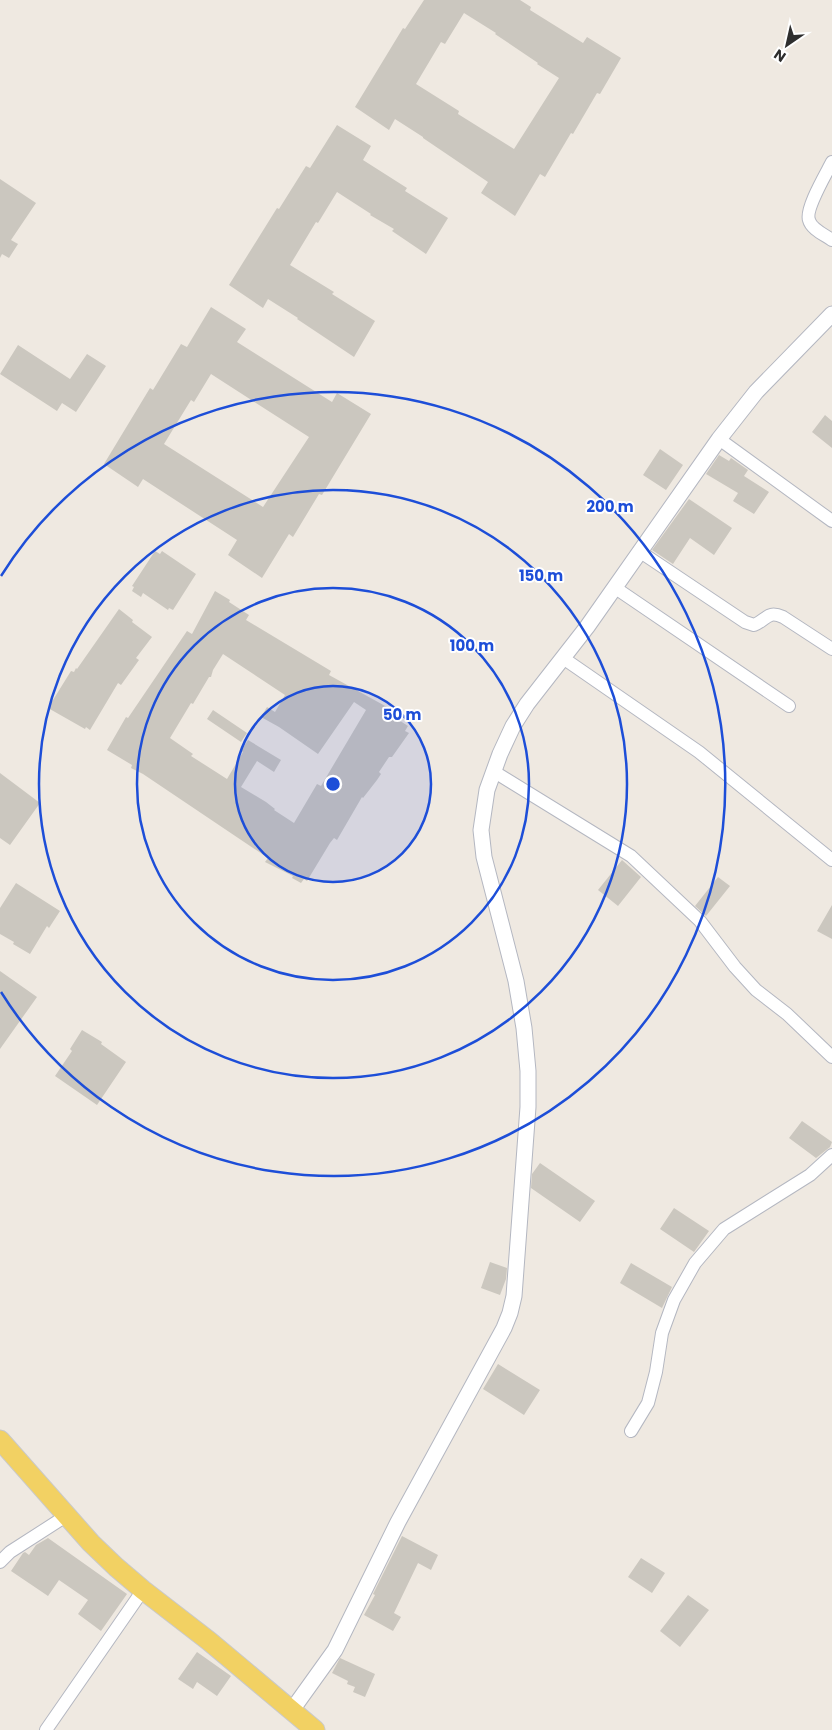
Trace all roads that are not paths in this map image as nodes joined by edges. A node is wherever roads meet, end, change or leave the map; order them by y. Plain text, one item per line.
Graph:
1 (832, 162) edge
2 (832, 240) edge
3 (832, 314) edge
4 (719, 439) junction
5 (832, 521) edge
6 (639, 551) junction
7 (614, 587) junction
8 (832, 648) edge
9 (564, 658) junction
10 (789, 706) dead end
11 (493, 771) junction
12 (832, 860) edge
13 (832, 1057) edge
14 (832, 1155) edge
15 (631, 1430) dead end
16 (0, 1440) edge
17 (66, 1516) junction
18 (0, 1562) edge
19 (143, 1590) junction
20 (292, 1710) junction
21 (46, 1730) edge
22 (315, 1730) edge

1 - 2 street
3 - 4 street
4 - 5 street
4 - 6 street
6 - 7 street
6 - 8 street
7 - 9 street
7 - 10 street
9 - 11 street
9 - 12 street
11 - 13 street
11 - 20 street
14 - 15 street
16 - 17 main road
17 - 18 street
17 - 19 main road
19 - 20 main road
19 - 21 street
20 - 22 main road

